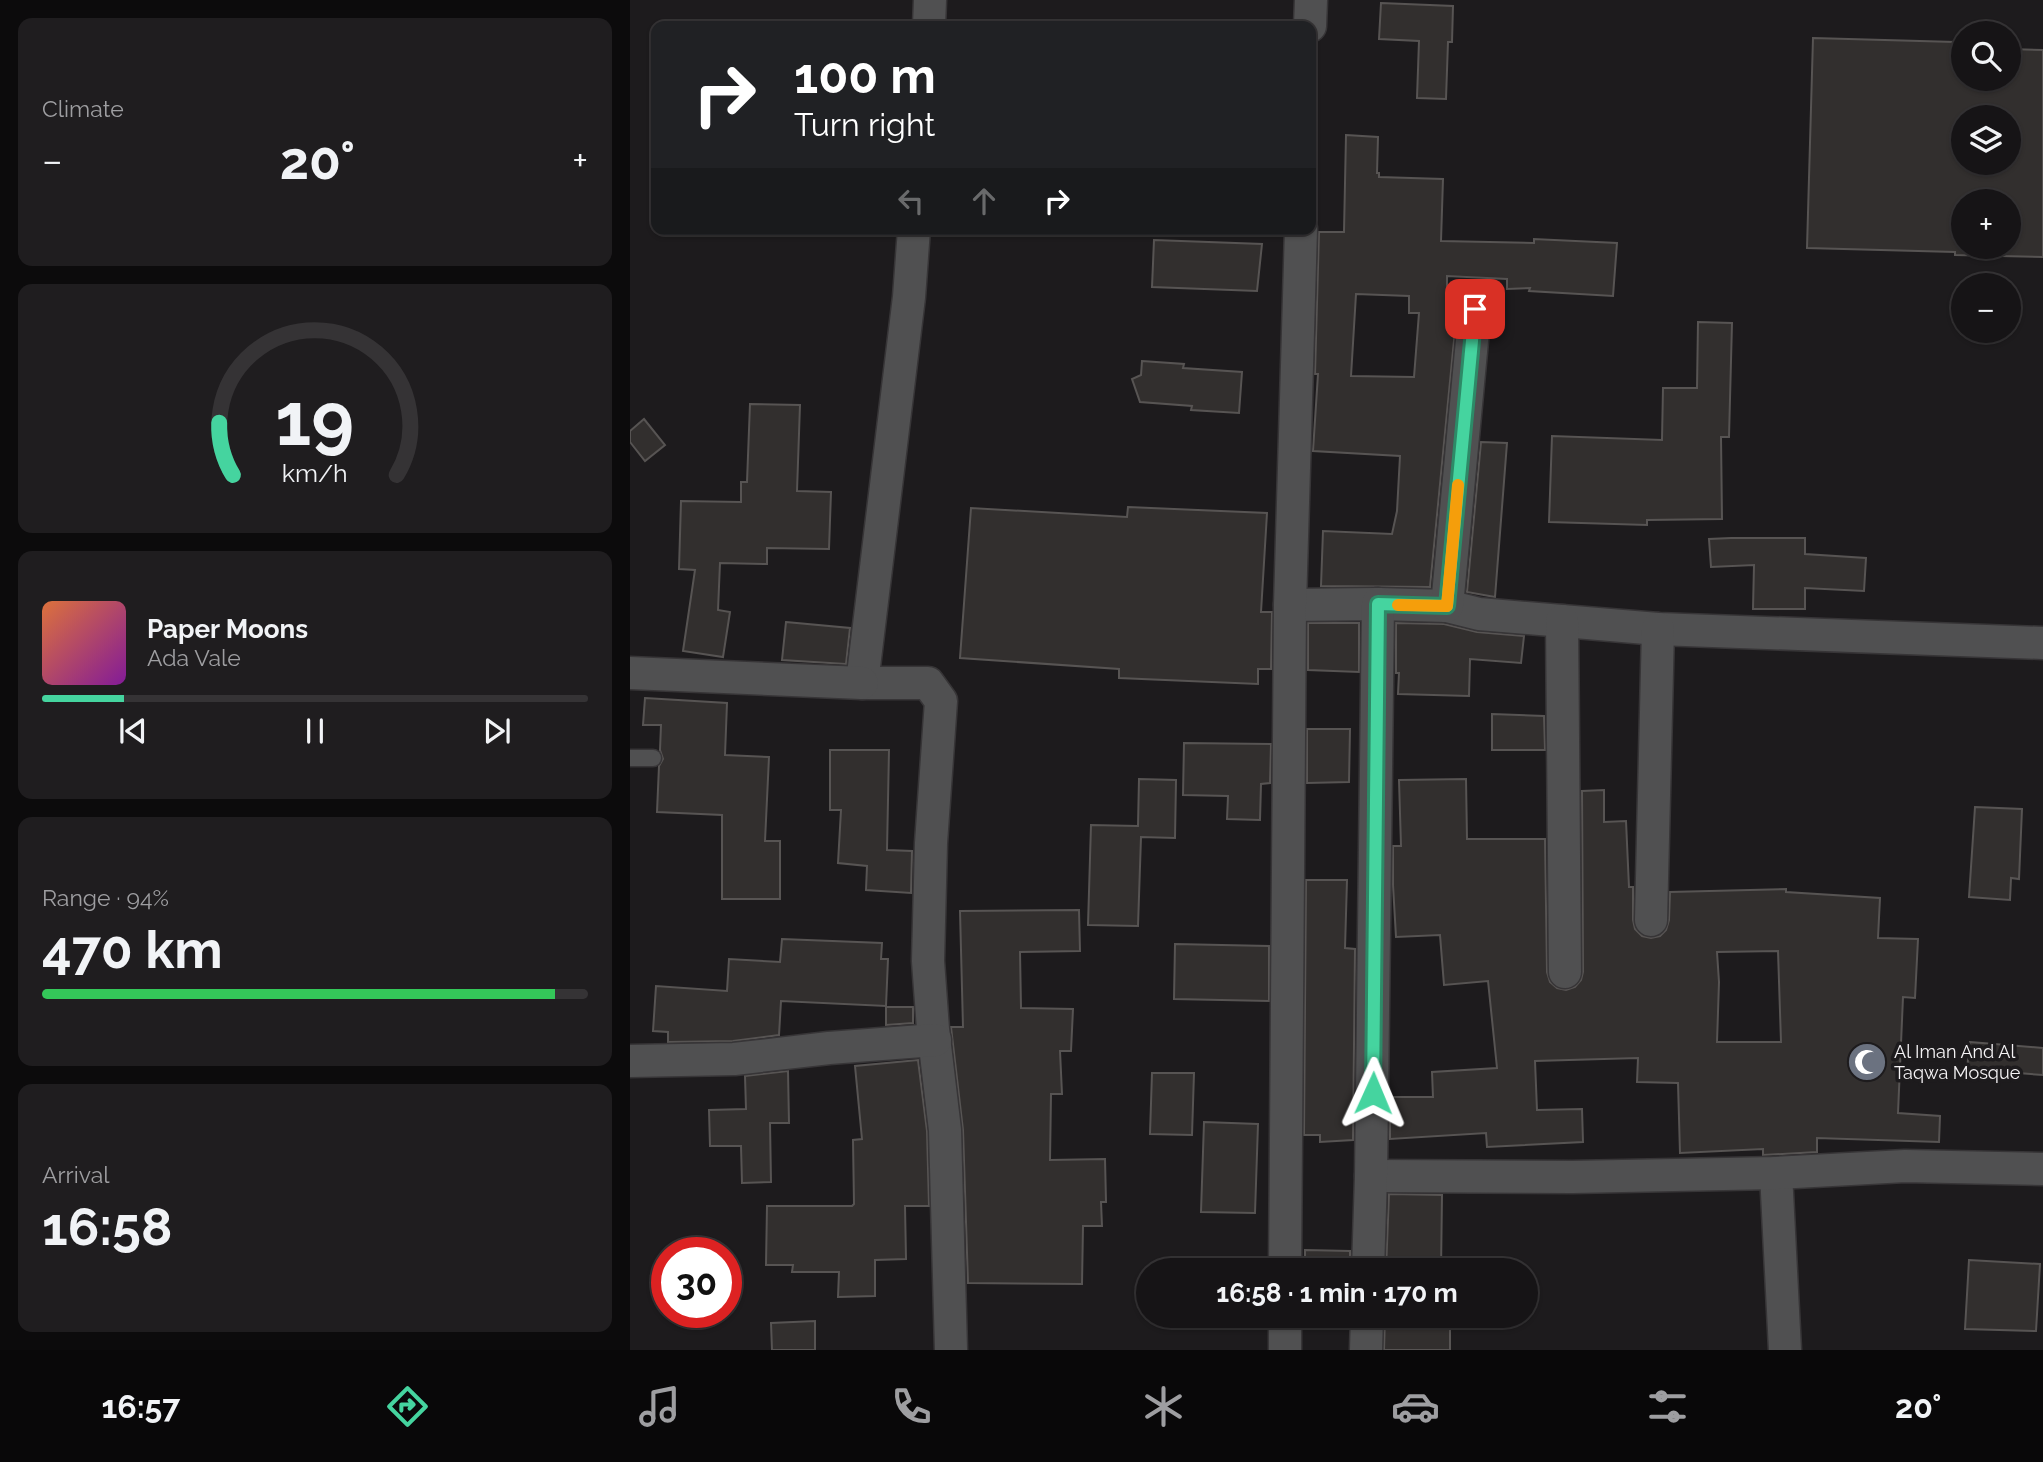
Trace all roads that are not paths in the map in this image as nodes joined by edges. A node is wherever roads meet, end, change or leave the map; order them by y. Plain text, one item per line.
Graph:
1 (930, 0) edge
2 (1311, 0) edge
3 (929, 21) edge
4 (1310, 21) edge
5 (914, 235) edge
6 (1301, 235) edge
7 (1475, 309) dead end
8 (1378, 604) junction
9 (1290, 605) junction
10 (1447, 606) junction
11 (1562, 621) junction
12 (1658, 629) junction
13 (2043, 643) edge
14 (630, 674) edge
15 (862, 683) junction
16 (630, 758) edge
17 (653, 758) dead end
18 (1651, 920) dead end
19 (1565, 972) dead end
20 (935, 1040) junction
21 (630, 1061) edge
22 (2043, 1170) edge
23 (1776, 1173) junction
24 (1371, 1176) junction
25 (1285, 1258) edge
26 (1368, 1258) edge
27 (1285, 1328) edge
28 (1367, 1328) edge
29 (951, 1350) edge
30 (1285, 1350) edge
31 (1366, 1350) edge
32 (1785, 1350) edge

1 - 3 street
2 - 4 street
5 - 15 street
6 - 9 street
7 - 10 street
8 - 9 street
8 - 10 street
8 - 24 street
9 - 25 street
10 - 11 street
11 - 12 street
11 - 19 street
12 - 13 street
12 - 18 street
14 - 15 street
15 - 20 street
16 - 17 lane
20 - 21 street
20 - 29 street
22 - 23 street
23 - 24 street
23 - 32 street
24 - 26 street
27 - 30 street
28 - 31 street

